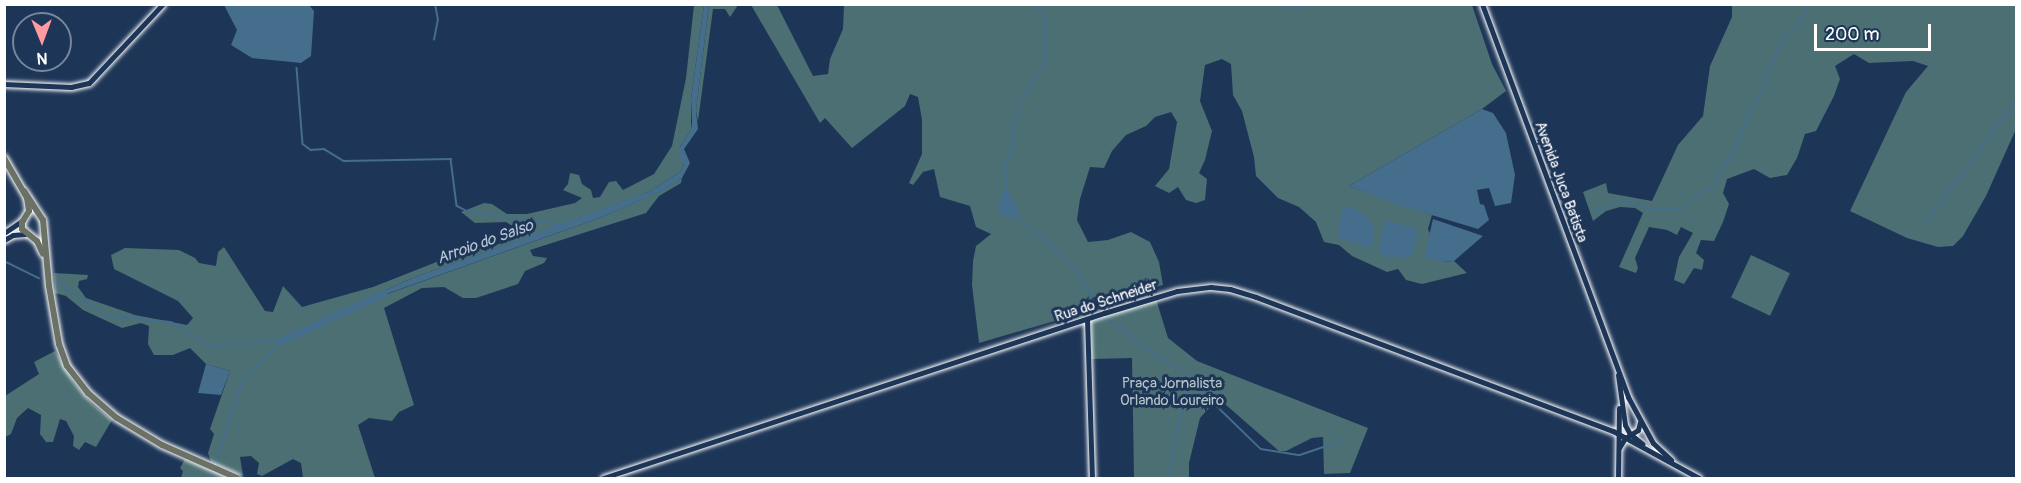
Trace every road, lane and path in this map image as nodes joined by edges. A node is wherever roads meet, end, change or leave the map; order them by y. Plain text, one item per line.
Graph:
1 (163, 4) edge
2 (1482, 4) edge
3 (4, 84) edge
4 (4, 158) edge
5 (24, 191) junction
6 (23, 220) junction
7 (42, 220) junction
8 (44, 229) junction
9 (4, 234) edge
10 (28, 235) junction
11 (4, 240) edge
12 (45, 260) junction
13 (1087, 320) junction
14 (1617, 367) junction
15 (1620, 391) junction
16 (1624, 419) junction
17 (1639, 420) junction
18 (1619, 427) junction
19 (1616, 433) junction
20 (1628, 436) junction
21 (1618, 450) junction
22 (1677, 465) junction
23 (237, 478) edge
24 (603, 478) edge
25 (1092, 478) edge
26 (1618, 478) edge
27 (1699, 478) edge

1 - 3 street
2 - 14 street, Avenida Juca Batista
4 - 5 main road
5 - 6 main road
5 - 7 main road
6 - 7 main road
6 - 9 street
6 - 10 main road
7 - 8 main road
8 - 10 main road
8 - 12 main road
10 - 11 street
10 - 12 main road
12 - 23 main road
13 - 19 street, Rua do Schneider
13 - 24 street, Rua do Schneider
13 - 25 street
14 - 15 street, Avenida Juca Batista
14 - 17 street, Avenida Juca Batista
15 - 16 street, Avenida Juca Batista
15 - 18 street, Avenida Juca Batista
16 - 17 street
16 - 18 street
16 - 20 street, Avenida Juca Batista
17 - 20 street
17 - 22 street, Avenida Juca Batista
18 - 19 street
19 - 20 street, Rua do Schneider
19 - 21 street
20 - 21 street
20 - 22 street, Avenida Juca Batista
21 - 26 street
22 - 27 street, Avenida Juca Batista

